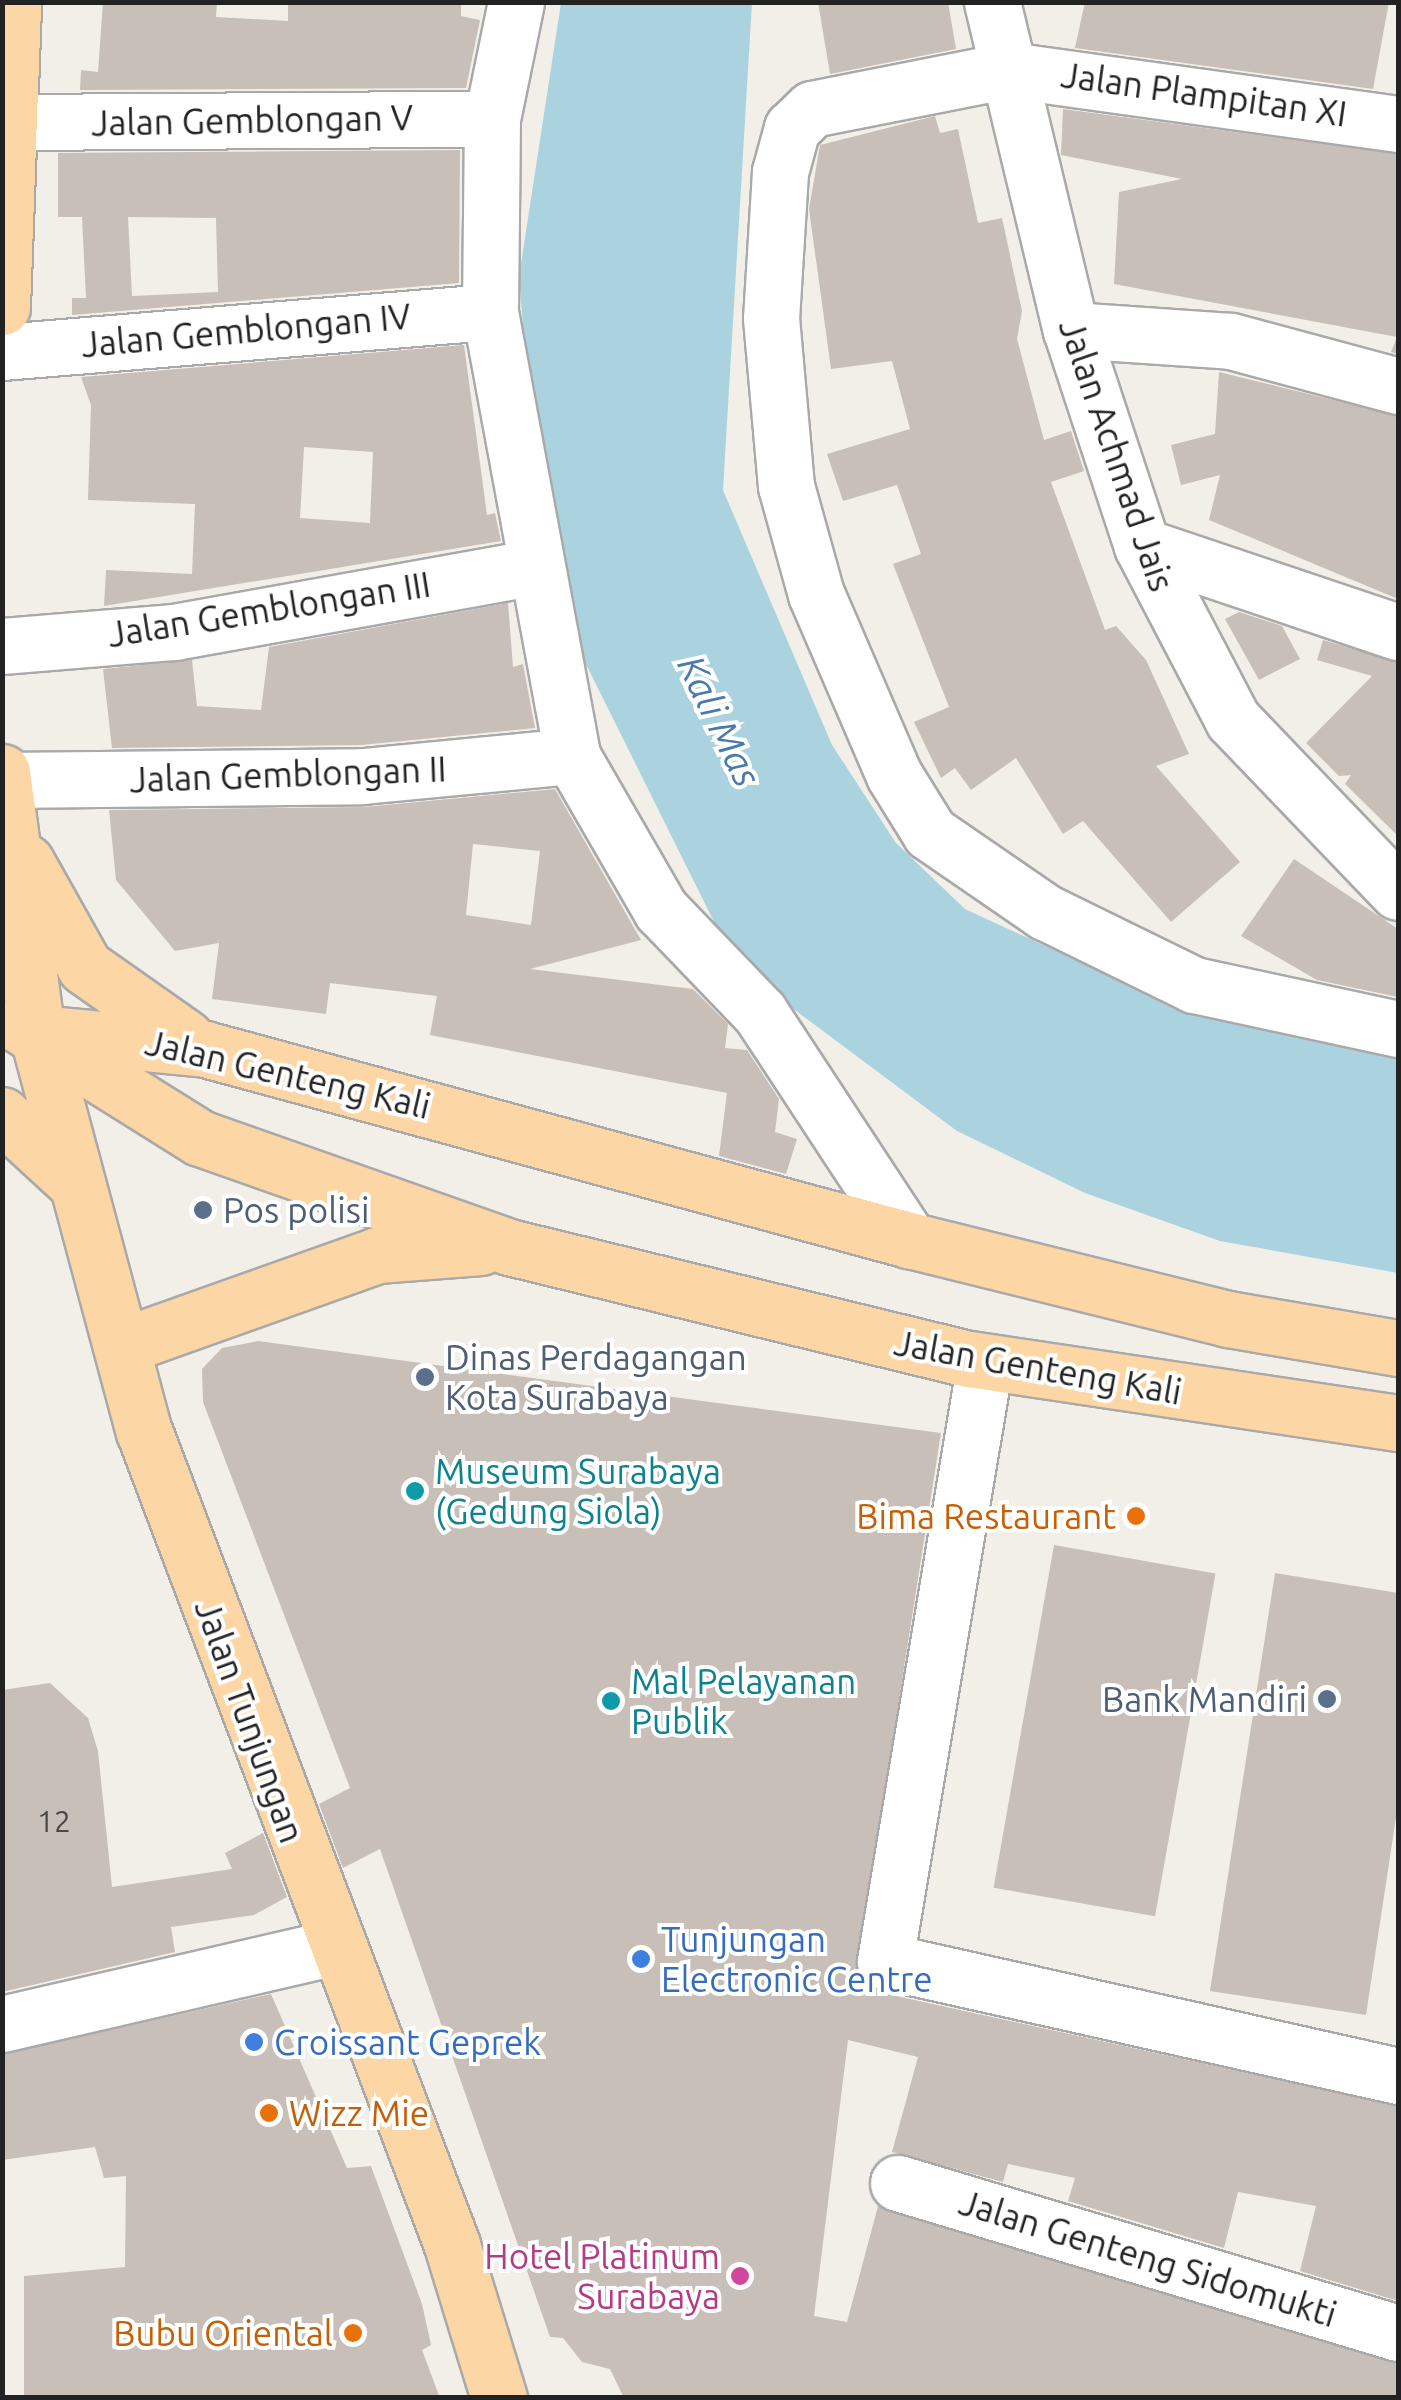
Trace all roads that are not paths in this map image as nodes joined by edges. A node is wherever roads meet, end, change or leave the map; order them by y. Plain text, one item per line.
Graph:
1 (13, 2) edge
2 (516, 2) edge
3 (992, 2) edge
4 (1009, 70) junction
5 (492, 119) junction
6 (1398, 124) edge
7 (8, 144) edge
8 (2, 307) edge
9 (490, 312) junction
10 (1071, 330) junction
11 (2, 352) edge
12 (1398, 386) edge
13 (1142, 546) junction
14 (534, 567) junction
15 (1398, 632) edge
16 (2, 646) edge
17 (572, 756) junction
18 (3, 797) edge
19 (1398, 892) edge
20 (1398, 1028) edge
21 (14, 1029) edge
22 (204, 1049) junction
23 (2, 1116) edge
24 (76, 1183) junction
25 (909, 1240) junction
26 (508, 1246) junction
27 (122, 1346) junction
28 (1398, 1348) edge
29 (985, 1362) junction
30 (1398, 1423) edge
31 (332, 1948) junction
32 (2, 2024) edge
33 (1398, 2076) edge
34 (898, 2183) dead end
35 (1398, 2332) edge
36 (500, 2398) edge

1 - 7 main road
2 - 5 street
3 - 4 street, Jalan Achmad Jais
4 - 6 street, Jalan Plampitan XI
4 - 10 street, Jalan Achmad Jais
4 - 20 street, Jalan Plampitan XI
5 - 7 street, Jalan Gemblongan V
5 - 9 street
7 - 8 main road
9 - 11 street, Jalan Gemblongan IV
9 - 14 street
10 - 12 street
10 - 13 street, Jalan Achmad Jais
13 - 15 street
13 - 19 street, Jalan Achmad Jais
14 - 16 street, Jalan Gemblongan III
14 - 17 street
17 - 18 street, Jalan Gemblongan II
17 - 25 street
18 - 21 main road, Jalan Tunjungan
18 - 22 main road
21 - 22 main road, Jalan Genteng Kali
21 - 24 main road, Jalan Tunjungan
21 - 26 main road, Jalan Genteng Kali
22 - 25 main road, Jalan Genteng Kali
23 - 24 main road
24 - 27 main road, Jalan Tunjungan
25 - 28 main road, Jalan Genteng Kali
26 - 27 main road
26 - 29 main road, Jalan Genteng Kali
27 - 31 main road, Jalan Tunjungan
29 - 30 main road, Jalan Genteng Kali
29 - 33 street
31 - 32 street
31 - 36 main road, Jalan Tunjungan
34 - 35 street, Jalan Genteng Sidomukti

